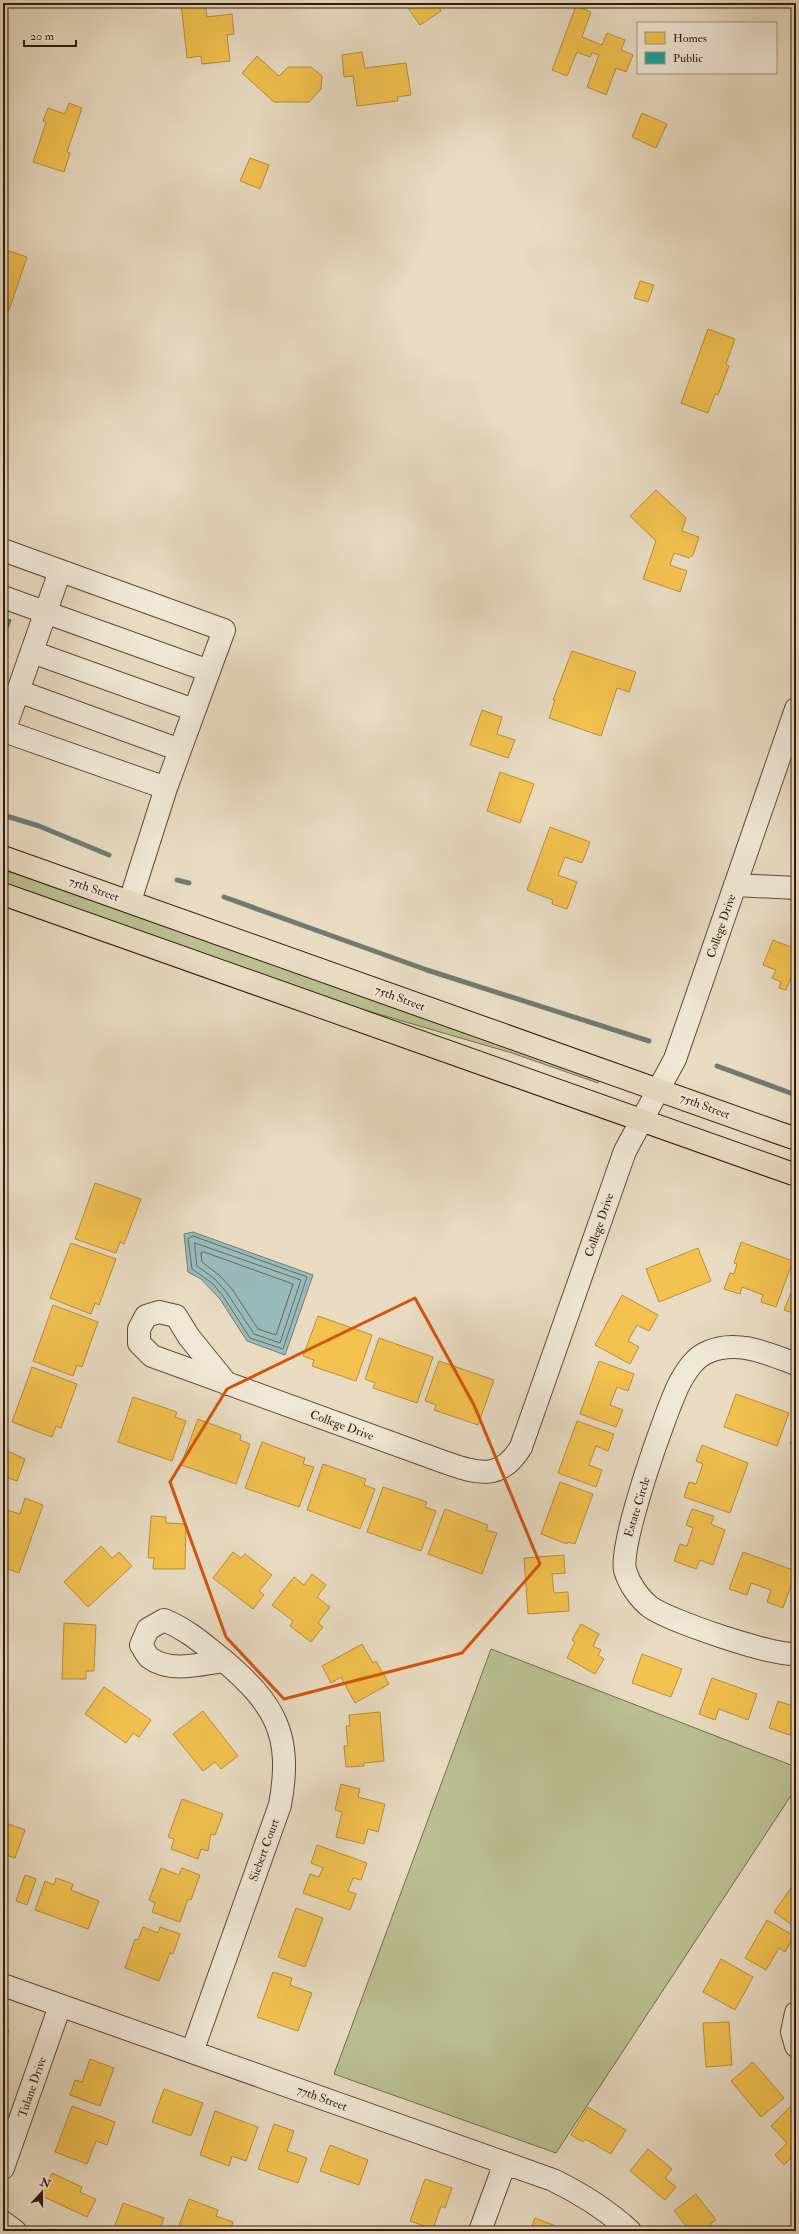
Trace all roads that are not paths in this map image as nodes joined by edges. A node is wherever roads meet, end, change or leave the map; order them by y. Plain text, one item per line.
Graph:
1 (3, 550) edge
2 (60, 571) junction
3 (3, 597) edge
4 (46, 613) junction
5 (32, 652) junction
6 (209, 671) junction
7 (18, 691) junction
8 (796, 709) edge
9 (194, 710) junction
10 (4, 732) edge
11 (180, 750) junction
12 (166, 788) junction
13 (3, 857) edge
14 (735, 885) junction
15 (796, 888) edge
16 (3, 894) edge
17 (130, 901) junction
18 (658, 1090) junction
19 (642, 1121) junction
20 (796, 1139) edge
21 (796, 1176) edge
22 (796, 1364) edge
23 (228, 1384) dead end
24 (796, 1654) edge
25 (224, 1661) dead end
26 (3, 1985) edge
27 (60, 2006) junction
28 (796, 2013) edge
29 (796, 2046) edge
30 (192, 2052) junction
31 (505, 2163) junction
32 (3, 2168) edge
33 (3, 2222) edge
34 (15, 2231) edge
35 (480, 2231) edge
36 (630, 2231) edge

1 - 2 street
2 - 4 street
2 - 6 street
3 - 4 street
4 - 5 street
4 - 6 street
5 - 7 street
5 - 9 street
6 - 9 street
7 - 10 street
7 - 11 street
8 - 14 street, College Drive
9 - 11 street
10 - 12 street
11 - 12 street
12 - 17 street
13 - 17 main road, 75th Street
14 - 15 street
14 - 18 street, College Drive
16 - 19 main road
17 - 18 main road, 75th Street
18 - 19 street, College Drive
18 - 20 main road, 75th Street
19 - 21 main road
19 - 23 street, College Drive
22 - 24 street, Estate Circle
25 - 30 street, Siebert Court
26 - 27 street, 77th Street
27 - 30 street, 77th Street
27 - 32 street, Tulane Drive
28 - 29 street
30 - 31 street, 77th Street
31 - 35 street
31 - 36 street, 77th Street
33 - 34 street

